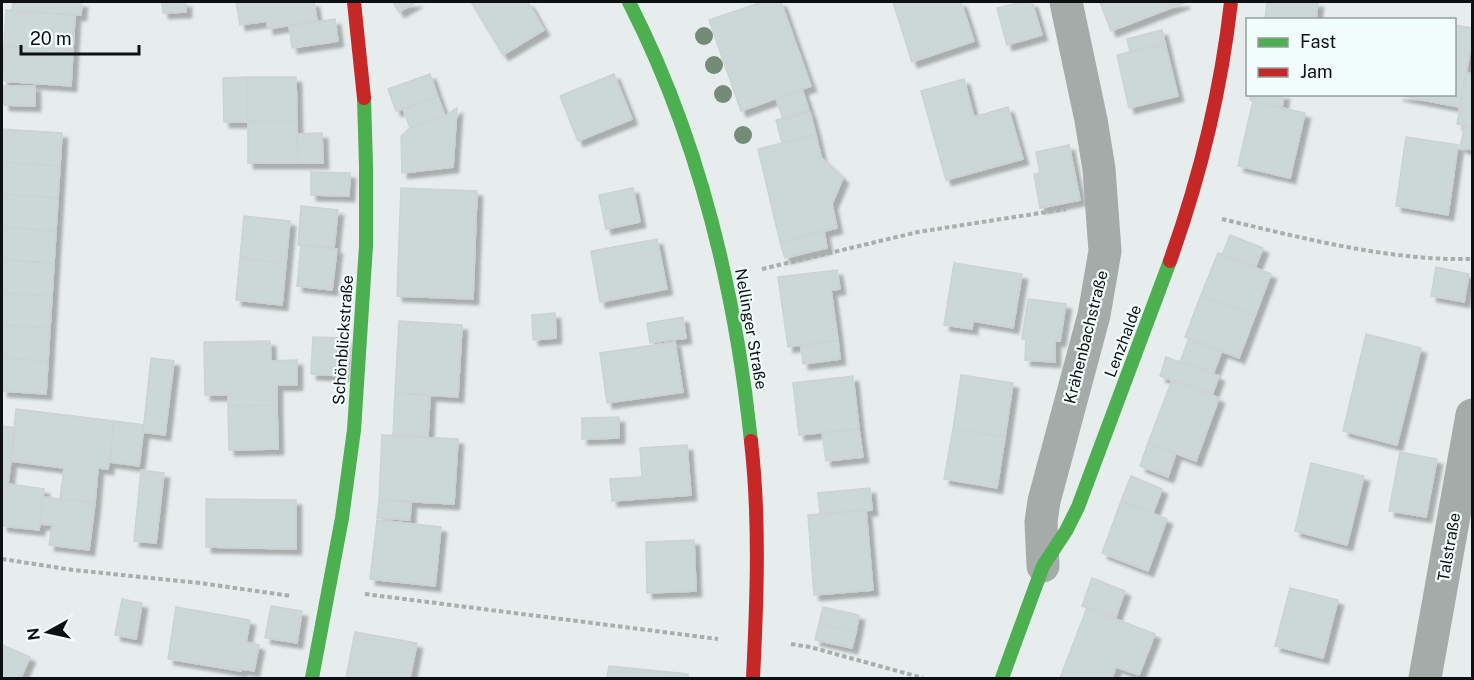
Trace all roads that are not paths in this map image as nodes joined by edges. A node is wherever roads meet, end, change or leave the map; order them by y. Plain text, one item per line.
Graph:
1 (354, 2) edge
2 (629, 2) edge
3 (1066, 2) edge
4 (1231, 2) edge
5 (1473, 415) edge
6 (1043, 566) junction
7 (312, 678) edge
8 (753, 678) edge
9 (1002, 678) edge
10 (1425, 678) edge

1 - 7 street, Schönblickstraße
2 - 8 street, Nellinger Straße
3 - 6 street, Krähenbachstraße
4 - 6 street, Lenzhalde
5 - 10 street, Talstraße
6 - 9 street, Lenzhalde

